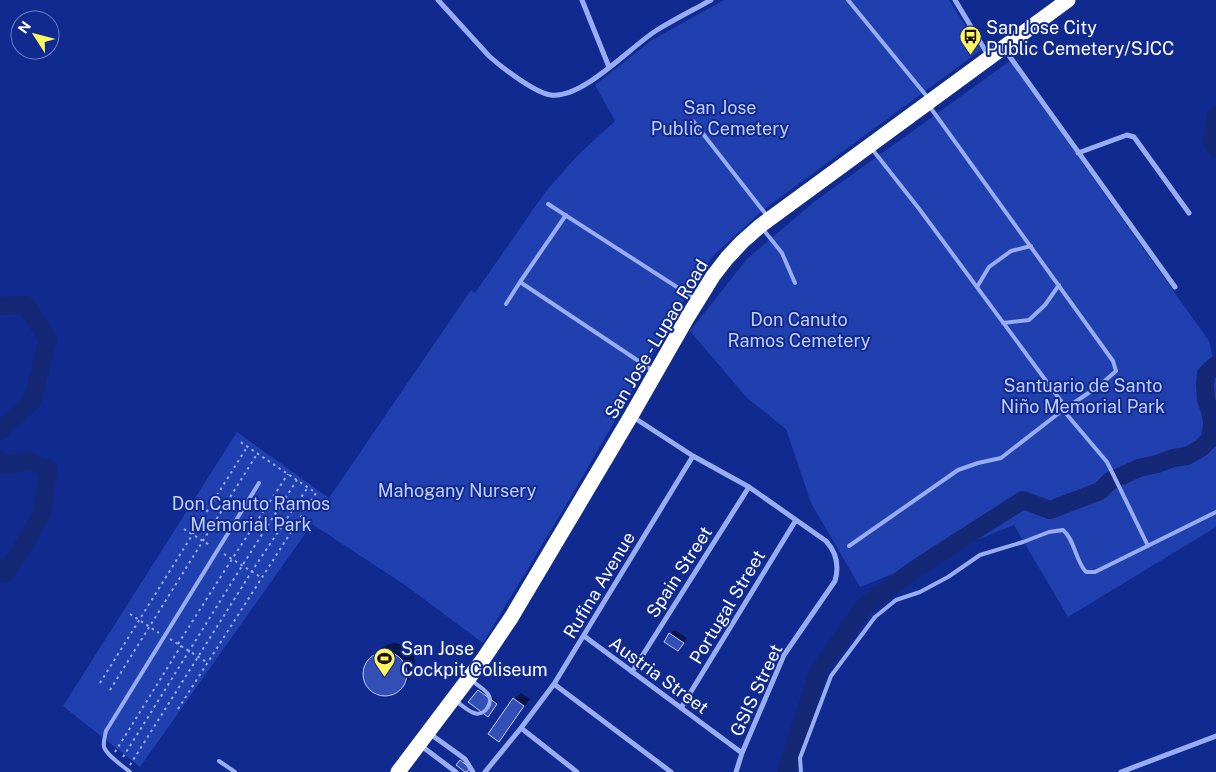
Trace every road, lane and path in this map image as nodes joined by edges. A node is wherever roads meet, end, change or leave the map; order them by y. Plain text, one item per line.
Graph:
1 (438, 0) edge
2 (582, 0) edge
3 (711, 0) edge
4 (848, 0) edge
5 (955, 0) edge
6 (1068, 0) edge
7 (1003, 47) junction
8 (989, 57) junction
9 (609, 67) junction
10 (929, 102) junction
11 (693, 121) dead end
12 (869, 146) junction
13 (1078, 153) junction
14 (548, 204) dead end
15 (1189, 213) dead end
16 (566, 216) junction
17 (765, 222) junction
18 (1031, 246) junction
19 (520, 282) junction
20 (795, 283) dead end
21 (1059, 286) junction
22 (977, 288) junction
23 (1175, 288) dead end
24 (698, 301) junction
25 (506, 304) dead end
26 (1003, 323) junction
27 (656, 373) junction
28 (1063, 410) junction
29 (631, 416) junction
30 (238, 441) dead end
31 (247, 448) junction
32 (257, 454) junction
33 (693, 456) junction
34 (288, 474) junction
35 (297, 480) junction
36 (259, 483) dead end
37 (308, 487) junction
38 (750, 487) junction
39 (1216, 512) edge
40 (796, 520) junction
41 (849, 546) dead end
42 (1148, 546) junction
43 (584, 636) junction
44 (178, 644) dead end
45 (181, 646) dead end
46 (632, 672) junction
47 (468, 678) junction
48 (100, 683) dead end
49 (554, 684) junction
50 (110, 690) dead end
51 (453, 699) junction
52 (681, 708) junction
53 (178, 709) dead end
54 (521, 728) junction
55 (1216, 736) edge
56 (424, 738) junction
57 (742, 753) junction
58 (111, 757) junction
59 (219, 761) dead end
60 (119, 763) junction
61 (129, 771) edge
62 (235, 772) edge
63 (398, 772) edge
64 (456, 772) edge
65 (473, 772) edge
66 (485, 772) edge
67 (577, 772) edge
68 (671, 772) edge
69 (736, 772) edge
70 (801, 772) edge
71 (1121, 772) edge

1 - 9 street
2 - 9 street
3 - 9 street
4 - 10 lane
5 - 8 street
6 - 7 highway, San Jose - Lupao Road
7 - 8 highway, San Jose - Lupao Road
7 - 13 street
8 - 10 highway, San Jose - Lupao Road
10 - 12 highway, San Jose - Lupao Road
10 - 18 lane
11 - 17 lane
12 - 17 highway, San Jose - Lupao Road
12 - 22 lane
13 - 15 street
13 - 23 street
14 - 16 lane
16 - 19 lane
16 - 24 lane
17 - 20 lane
17 - 24 highway, San Jose - Lupao Road
18 - 21 lane
18 - 22 lane
19 - 25 lane
19 - 27 lane
21 - 26 lane
21 - 28 lane
22 - 26 lane
24 - 27 highway, San Jose - Lupao Road
26 - 28 lane
27 - 29 highway, San Jose - Lupao Road
28 - 41 lane
28 - 42 lane
29 - 33 street
29 - 47 highway, San Jose - Lupao Road
30 - 31 path
31 - 32 path
31 - 48 path
32 - 34 path
32 - 50 path
33 - 38 street
33 - 43 street, Rufina Avenue
34 - 35 path
34 - 44 path
35 - 37 path
35 - 60 path
36 - 58 lane
37 - 53 path
37 - 61 path
38 - 40 street
38 - 46 street, Spain Street
39 - 42 lane
40 - 52 street, Portugal Street
40 - 57 street, GSIS Street
42 - 70 lane
43 - 46 street, Austria Street
43 - 49 street, Rufina Avenue
45 - 58 path
46 - 52 street, Austria Street
47 - 51 highway, San Jose - Lupao Road
47 - 51 lane
49 - 54 street, Rufina Avenue
49 - 68 street
51 - 56 highway, San Jose - Lupao Road
52 - 57 street, Austria Street
54 - 66 street, Rufina Avenue
54 - 67 street
55 - 71 street
56 - 63 highway, San Jose - Lupao Road
56 - 64 street
56 - 65 street
57 - 69 street, GSIS Street
58 - 60 lane
59 - 62 lane
60 - 61 lane

